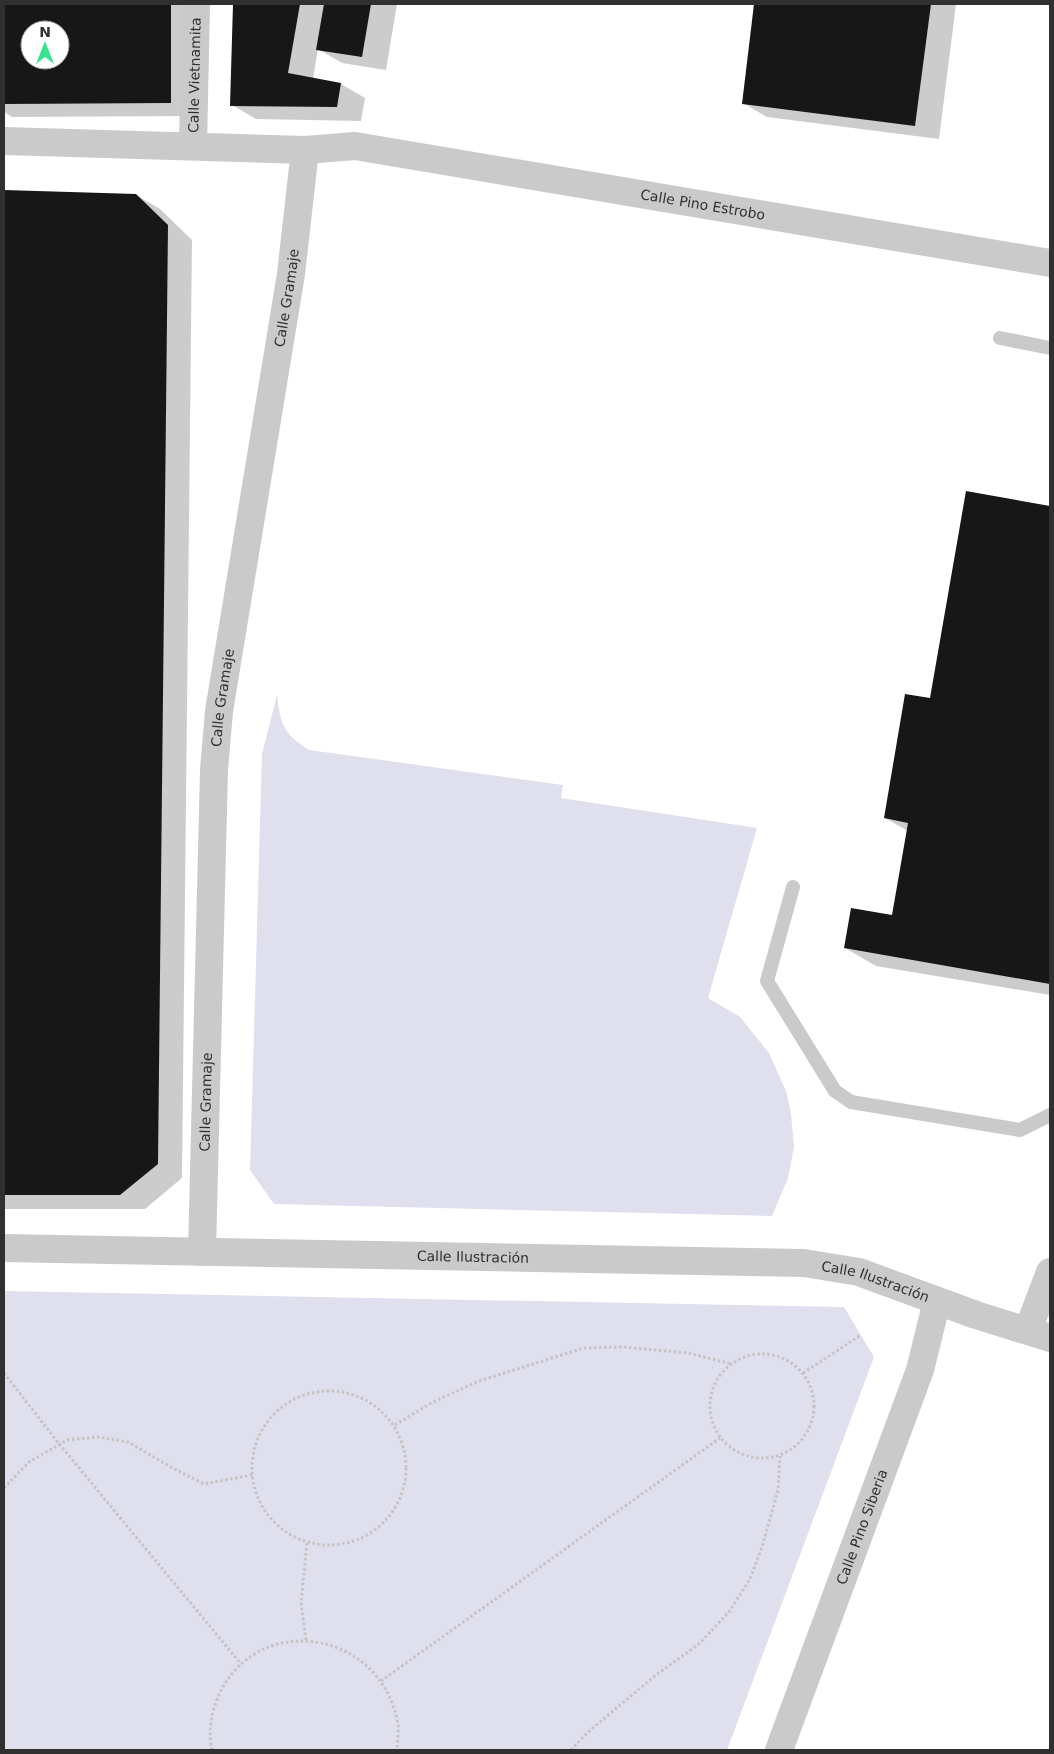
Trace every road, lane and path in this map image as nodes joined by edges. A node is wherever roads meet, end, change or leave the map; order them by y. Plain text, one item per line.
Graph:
1 (196, 4) edge
2 (4, 142) edge
3 (194, 146) junction
4 (305, 150) junction
5 (1050, 263) edge
6 (1000, 338) dead end
7 (1050, 348) edge
8 (793, 887) dead end
9 (1050, 1115) edge
10 (4, 1248) edge
11 (202, 1252) junction
12 (1050, 1274) edge
13 (936, 1302) junction
14 (1039, 1334) edge
15 (861, 1335) dead end
16 (732, 1364) junction
17 (4, 1373) edge
18 (803, 1373) junction
19 (395, 1425) junction
20 (720, 1438) junction
21 (60, 1445) junction
22 (780, 1456) junction
23 (252, 1475) junction
24 (4, 1488) edge
25 (307, 1542) junction
26 (306, 1640) junction
27 (241, 1664) junction
28 (381, 1681) junction
29 (212, 1750) edge
30 (397, 1750) edge
31 (571, 1750) edge
32 (779, 1750) edge

1 - 3 street, Calle Vietnamita
2 - 3 street, Calle Pino Estrobo
3 - 4 street, Calle Pino Estrobo
4 - 5 street, Calle Pino Estrobo
4 - 11 street, Calle Gramaje
6 - 7 lane
8 - 9 lane
10 - 11 street, Calle Ilustración
11 - 13 street, Calle Ilustración
12 - 14 street
13 - 14 street, Calle Ilustración
13 - 32 street, Calle Pino Siberia
15 - 18 path
16 - 18 path
16 - 19 path
16 - 20 path
17 - 21 path
18 - 22 path
19 - 23 path
19 - 25 path
20 - 22 path
20 - 28 path
21 - 23 path
21 - 24 path
21 - 27 path
22 - 31 path
23 - 25 path
25 - 26 path
26 - 27 path
26 - 28 path
27 - 29 path
28 - 30 path

